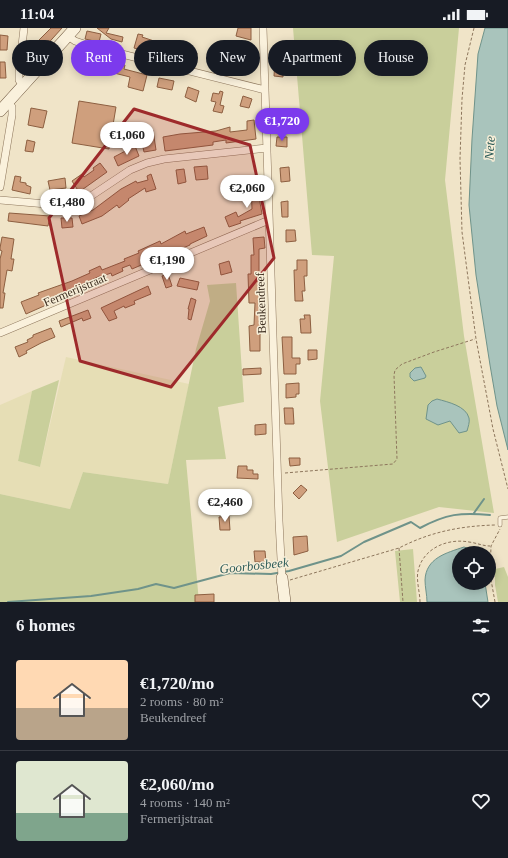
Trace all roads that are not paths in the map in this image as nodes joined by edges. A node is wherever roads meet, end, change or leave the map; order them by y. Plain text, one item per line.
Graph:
1 (24, 28) edge
2 (263, 28) edge
3 (72, 32) edge
4 (23, 86) junction
5 (265, 90) junction
6 (8, 102) junction
7 (0, 111) edge
8 (267, 148) junction
9 (0, 187) edge
10 (0, 200) edge
11 (269, 220) junction
12 (0, 334) edge
13 (508, 517) edge
14 (500, 525) road end
15 (282, 576) joint
16 (285, 602) edge

1 - 4 street
2 - 5 street, Beukendreef
3 - 4 street
3 - 5 street
4 - 6 street
5 - 8 street, Beukendreef
6 - 7 street
6 - 9 street
8 - 10 street
8 - 11 street, Beukendreef
11 - 12 street, Fermerijstraat
11 - 15 street, Beukendreef
13 - 14 lane
15 - 16 street

